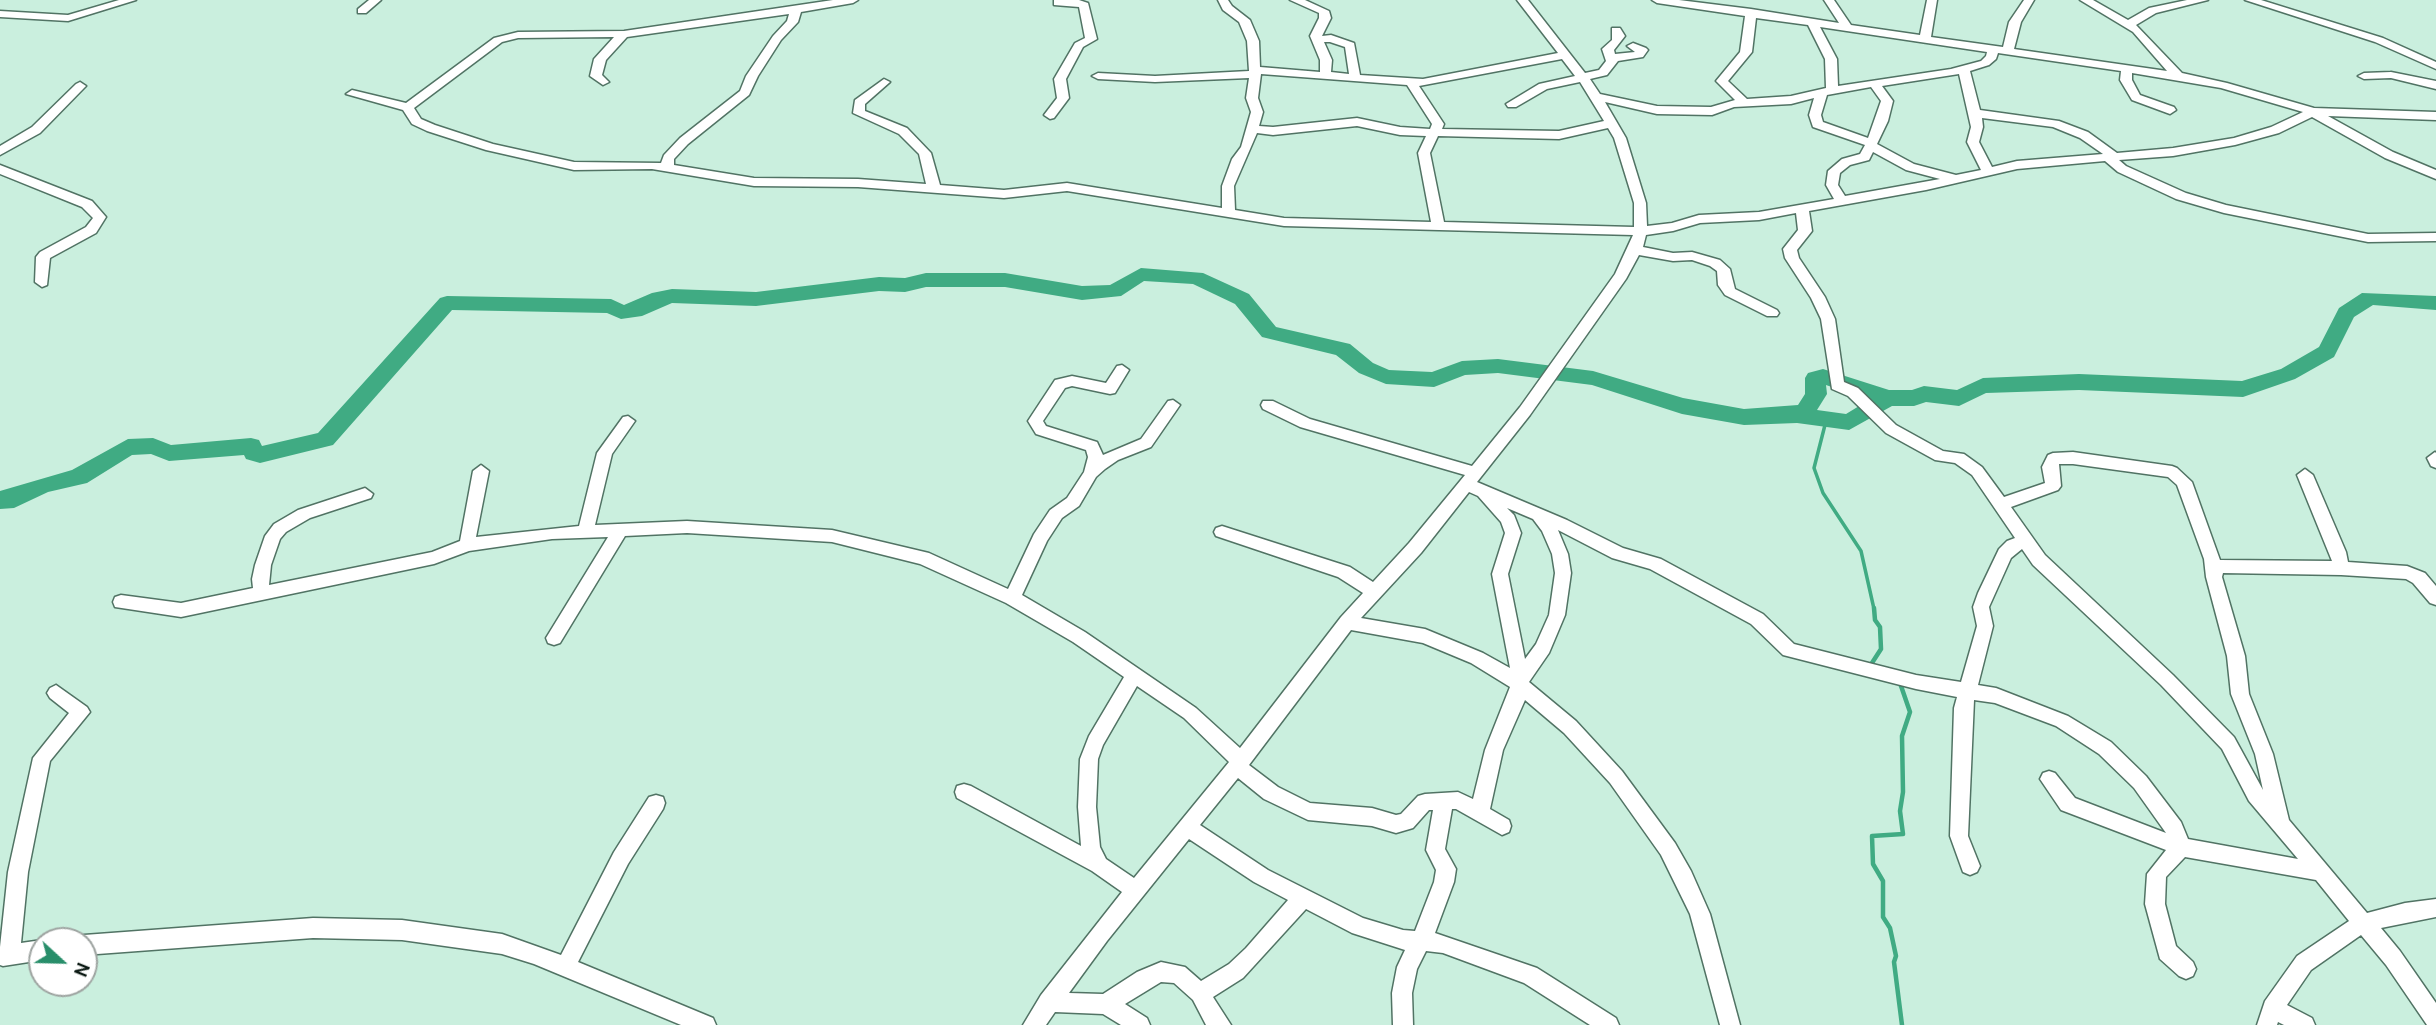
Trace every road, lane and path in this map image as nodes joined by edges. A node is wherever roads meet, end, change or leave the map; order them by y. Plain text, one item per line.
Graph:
1 (131, 0) edge
2 (376, 0) edge
3 (853, 0) edge
4 (1059, 0) edge
5 (1223, 0) edge
6 (1295, 0) edge
7 (1522, 0) edge
8 (1657, 0) edge
9 (1829, 0) edge
10 (1932, 0) edge
11 (2029, 0) edge
12 (2085, 0) edge
13 (2203, 0) edge
14 (2250, 0) edge
15 (1323, 4) edge
16 (796, 10) junction
17 (362, 11) dead end
18 (1751, 12) junction
19 (0, 14) edge
20 (1812, 22) junction
21 (2129, 24) junction
22 (1847, 27) junction
23 (1616, 30) dead end
24 (624, 34) junction
25 (1925, 38) junction
26 (1317, 40) junction
27 (1633, 46) dead end
28 (1993, 49) junction
29 (2007, 52) junction
30 (1566, 55) junction
31 (1612, 58) junction
32 (2436, 66) edge
33 (1964, 69) junction
34 (2127, 69) junction
35 (1255, 72) junction
36 (1098, 76) dead end
37 (2178, 76) junction
38 (2364, 76) dead end
39 (1325, 77) junction
40 (1582, 77) junction
41 (1355, 78) junction
42 (603, 82) dead end
43 (884, 82) dead end
44 (1411, 83) junction
45 (1875, 84) junction
46 (2436, 85) edge
47 (80, 86) dead end
48 (1827, 92) junction
49 (352, 94) dead end
50 (1596, 97) junction
51 (1743, 102) junction
52 (1512, 104) dead end
53 (408, 107) junction
54 (2170, 110) dead end
55 (2313, 112) junction
56 (1975, 113) junction
57 (1050, 115) dead end
58 (2436, 116) edge
59 (2416, 118) junction
60 (1612, 123) junction
61 (2436, 128) edge
62 (1252, 129) junction
63 (1435, 132) junction
64 (1871, 144) junction
65 (0, 151) edge
66 (2111, 157) junction
67 (667, 168) junction
68 (0, 169) edge
69 (1987, 170) junction
70 (2436, 175) edge
71 (1956, 178) junction
72 (937, 190) junction
73 (1841, 200) junction
74 (1802, 206) junction
75 (1229, 215) junction
76 (1438, 226) junction
77 (1641, 231) junction
78 (2436, 237) edge
79 (1635, 250) junction
80 (42, 282) dead end
81 (1772, 313) dead end
82 (1122, 370) dead end
83 (1173, 405) dead end
84 (1268, 405) dead end
85 (628, 421) dead end
86 (481, 471) dead end
87 (1091, 473) junction
88 (2305, 475) dead end
89 (1474, 483) junction
90 (365, 494) dead end
91 (1999, 505) junction
92 (1537, 514) junction
93 (586, 531) junction
94 (619, 532) junction
95 (1222, 532) dead end
96 (2024, 542) junction
97 (467, 545) junction
98 (2341, 568) junction
99 (2213, 571) junction
100 (262, 592) junction
101 (1375, 592) junction
102 (1012, 598) junction
103 (2436, 598) edge
104 (121, 602) dead end
105 (1347, 622) junction
106 (554, 638) dead end
107 (1134, 676) junction
108 (1520, 683) junction
109 (1968, 690) junction
110 (56, 693) dead end
111 (1239, 764) junction
112 (2049, 779) dead end
113 (964, 792) dead end
114 (1441, 800) junction
115 (656, 803) dead end
116 (1480, 810) junction
117 (1502, 826) dead end
118 (2281, 827) junction
119 (1188, 828) junction
120 (2181, 847) junction
121 (1098, 865) junction
122 (1970, 866) dead end
123 (2319, 872) junction
124 (1136, 891) junction
125 (1304, 898) junction
126 (2436, 908) edge
127 (2364, 923) junction
128 (1421, 940) junction
129 (98, 944) edge
130 (28, 952) edge
131 (5, 956) edge
132 (566, 965) junction
133 (2186, 969) dead end
134 (1200, 993) junction
135 (1048, 1002) junction
136 (1107, 1004) junction
137 (2270, 1016) edge
138 (2436, 1021) edge
139 (706, 1025) edge
140 (1033, 1025) edge
141 (1140, 1025) edge
142 (1221, 1025) edge
143 (1403, 1025) edge
144 (1609, 1025) edge
145 (1730, 1025) edge
146 (2305, 1025) edge

1 - 19 street
2 - 17 street
3 - 16 street
4 - 57 street
5 - 35 street
6 - 15 street
7 - 30 street
8 - 18 street
9 - 22 street
10 - 25 street
11 - 29 street
12 - 21 street
13 - 21 street
14 - 32 street
15 - 26 street
16 - 24 street
16 - 67 street
18 - 20 street
18 - 51 street
20 - 22 street
20 - 48 street
21 - 37 street
22 - 25 street
23 - 31 street
24 - 42 street
24 - 53 street
25 - 28 street
26 - 39 street
26 - 41 street
27 - 31 street
28 - 29 street
28 - 33 street
29 - 34 street
30 - 40 street
30 - 44 street
31 - 40 street
33 - 45 street
33 - 56 street
34 - 37 street
34 - 54 street
35 - 36 street
35 - 39 street
35 - 62 street
37 - 55 street
38 - 46 street
39 - 41 street
40 - 50 street
40 - 52 street
41 - 44 street
43 - 72 street
44 - 63 street
45 - 48 street
45 - 64 street
47 - 65 street
48 - 51 street
48 - 64 street
49 - 53 street
50 - 51 street
50 - 60 street
53 - 67 street
55 - 59 street
55 - 66 street
55 - 70 street
56 - 66 street
56 - 69 street
58 - 59 street
59 - 61 street
60 - 63 street
60 - 77 street
62 - 63 street
62 - 75 street
63 - 76 street
64 - 71 street
64 - 73 street
66 - 69 street
66 - 78 street
67 - 72 street
68 - 80 street
69 - 71 street
71 - 73 street
72 - 75 street
73 - 74 street
74 - 77 street
74 - 91 street
75 - 76 street
76 - 77 street
77 - 79 street
79 - 81 street
79 - 89 street
82 - 87 street
83 - 87 street
84 - 89 street
85 - 93 street
86 - 97 street
87 - 102 street
88 - 98 street
89 - 92 street
89 - 101 street
89 - 108 street
90 - 100 street
91 - 96 street
91 - 99 street
92 - 108 street
92 - 109 street
93 - 94 street
93 - 97 street
94 - 102 street
94 - 106 street
95 - 101 street
96 - 109 street
96 - 118 street
97 - 100 street
98 - 99 street
98 - 103 street
99 - 118 street
100 - 104 street
101 - 105 street
102 - 107 street
105 - 108 street
105 - 111 street
107 - 111 street
107 - 121 street
108 - 116 street
108 - 145 street
109 - 120 street
109 - 122 street
110 - 131 street
111 - 114 street
111 - 119 street
112 - 120 street
113 - 121 street
114 - 116 street
114 - 128 street
115 - 132 street
116 - 117 street
118 - 123 street
119 - 124 street
119 - 125 street
120 - 123 street
120 - 133 street
121 - 124 street
123 - 127 street
124 - 135 street
125 - 128 street
125 - 134 street
126 - 127 street
127 - 137 street
127 - 138 street
128 - 143 street
128 - 144 street
129 - 132 street
130 - 131 street
132 - 139 street
134 - 136 street
134 - 142 street
135 - 136 street
135 - 140 street
136 - 141 street
137 - 146 street

